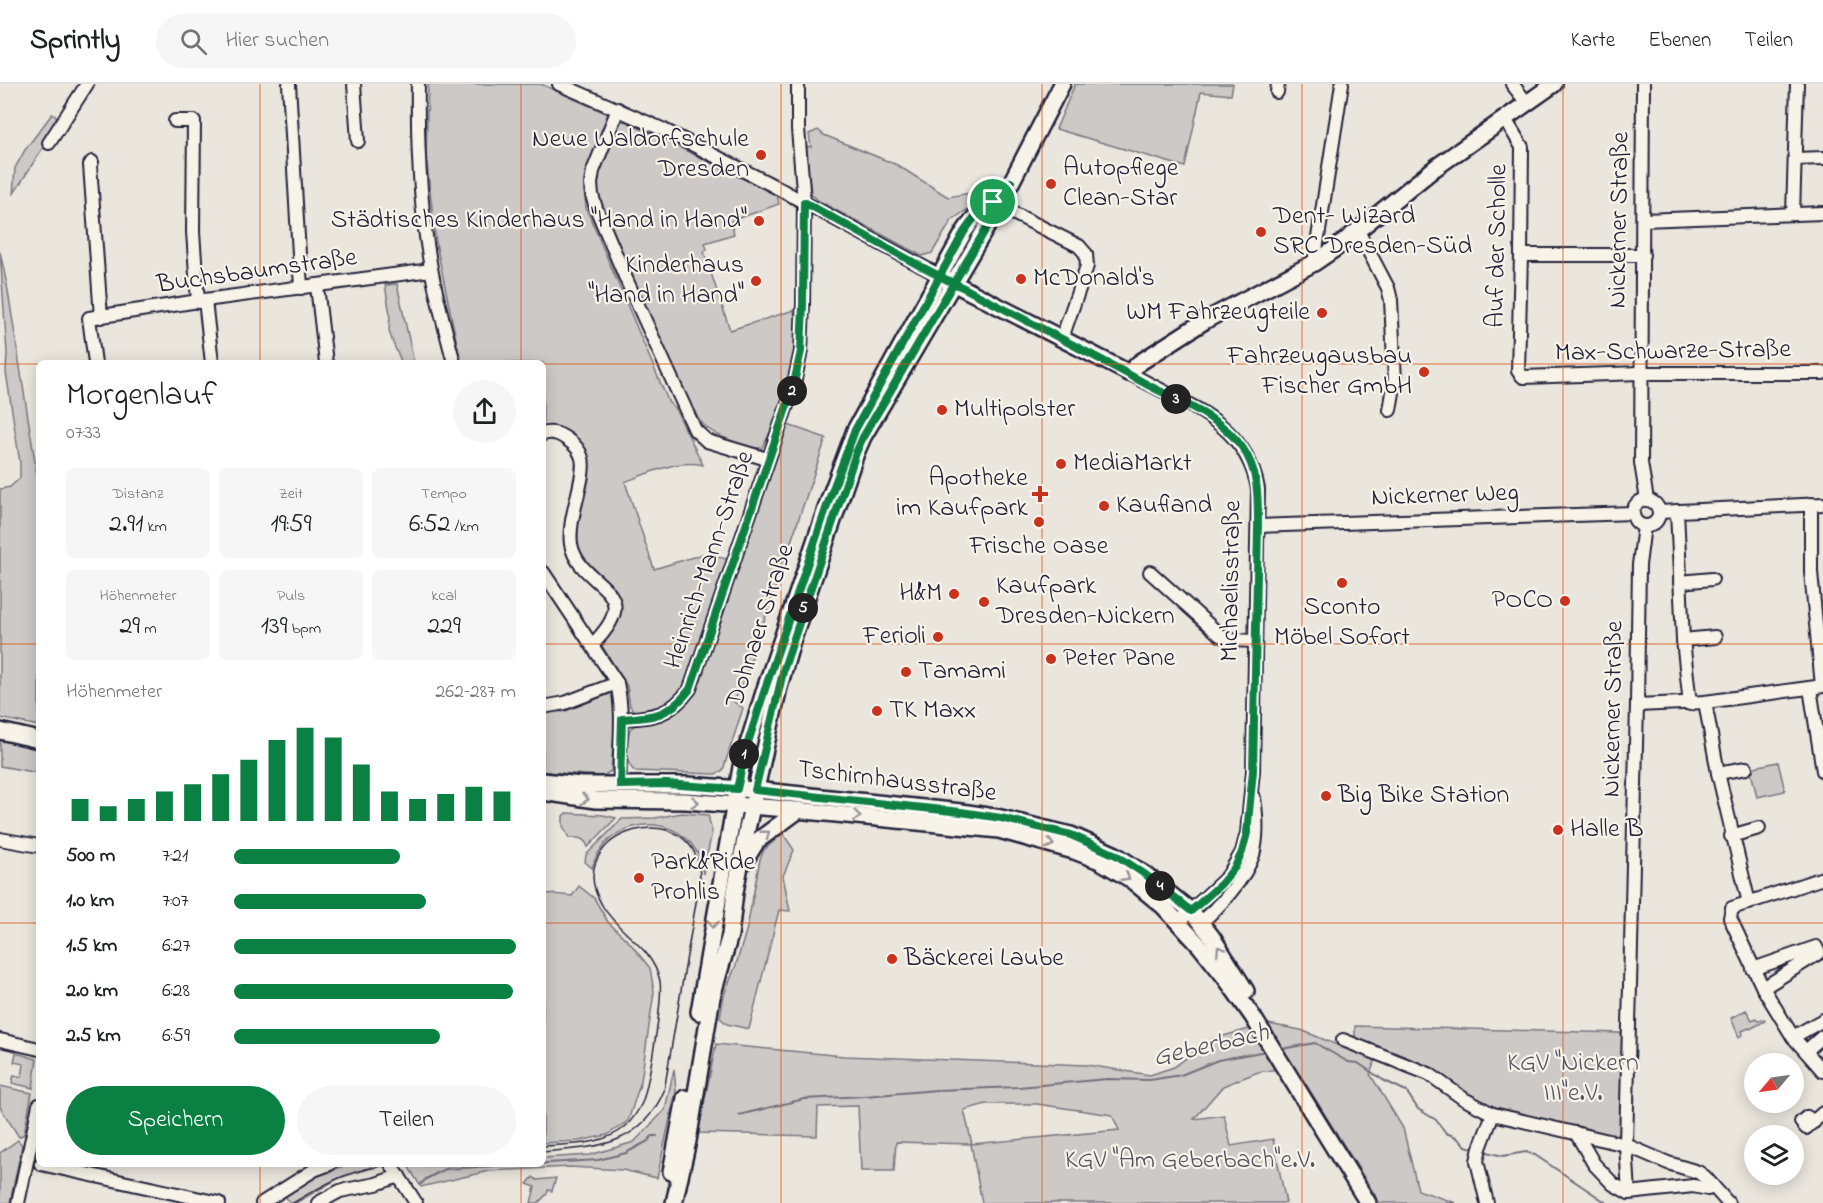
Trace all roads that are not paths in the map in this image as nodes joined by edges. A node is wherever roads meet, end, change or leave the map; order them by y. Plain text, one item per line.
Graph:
1 (87, 84) edge
2 (289, 84) edge
3 (354, 84) edge
4 (418, 84) edge
5 (559, 84) edge
6 (798, 84) edge
7 (1062, 84) edge
8 (1342, 84) edge
9 (1512, 84) edge
10 (1554, 84) edge
11 (1643, 84) edge
12 (1797, 84) edge
13 (1527, 103) junction
14 (618, 109) junction
15 (1505, 119) junction
16 (175, 121) dead end
17 (358, 141) dead end
18 (49, 143) dead end
19 (1795, 159) junction
20 (1823, 159) edge
21 (92, 162) dead end
22 (1011, 182) junction
23 (804, 202) junction
24 (999, 206) junction
25 (1823, 213) edge
26 (1793, 214) junction
27 (1643, 220) junction
28 (1358, 231) junction
29 (1521, 255) junction
30 (1643, 255) junction
31 (1314, 263) junction
32 (431, 270) junction
33 (940, 276) junction
34 (954, 283) junction
35 (317, 286) junction
36 (301, 288) junction
37 (202, 301) junction
38 (95, 318) junction
39 (1062, 338) junction
40 (95, 360) edge
41 (212, 360) edge
42 (327, 360) edge
43 (453, 360) edge
44 (1640, 373) junction
45 (1823, 373) edge
46 (1129, 374) junction
47 (1523, 377) joint
48 (1390, 410) dead end
49 (546, 433) edge
50 (767, 459) junction
51 (1647, 501) junction
52 (1817, 504) edge
53 (1677, 511) junction
54 (1659, 512) junction
55 (1633, 513) junction
56 (1258, 526) junction
57 (1644, 526) junction
58 (1150, 572) dead end
59 (1817, 572) edge
60 (546, 576) edge
61 (1712, 579) dead end
62 (1680, 582) junction
63 (1820, 626) edge
64 (1715, 637) dead end
65 (1255, 640) junction
66 (1683, 640) junction
67 (592, 645) junction
68 (617, 683) junction
69 (1818, 687) edge
70 (1705, 702) junction
71 (1690, 704) junction
72 (1637, 705) junction
73 (546, 706) edge
74 (622, 719) junction
75 (0, 731) edge
76 (36, 739) edge
77 (1746, 768) dead end
78 (1823, 771) edge
79 (1718, 773) junction
80 (546, 782) edge
81 (620, 785) junction
82 (737, 789) junction
83 (755, 790) junction
84 (546, 792) edge
85 (734, 805) junction
86 (752, 806) junction
87 (799, 810) junction
88 (1759, 828) dead end
89 (1731, 836) junction
90 (0, 839) edge
91 (36, 845) edge
92 (741, 867) junction
93 (1823, 878) edge
94 (1749, 903) junction
95 (1190, 922) junction
96 (1821, 952) edge
97 (1753, 969) junction
98 (1763, 988) junction
99 (1823, 1020) edge
100 (1823, 1036) edge
101 (1793, 1037) junction
102 (1343, 1040) dead end
103 (0, 1041) edge
104 (36, 1048) edge
105 (1806, 1052) junction
106 (1823, 1071) edge
107 (1493, 1114) junction
108 (1576, 1133) junction
109 (1626, 1145) junction
110 (36, 1163) edge
111 (54, 1167) edge
112 (322, 1167) edge
113 (393, 1167) edge
114 (399, 1176) junction
115 (1712, 1185) junction
116 (1629, 1192) junction
117 (18, 1203) edge
118 (219, 1203) edge
119 (262, 1203) edge
120 (318, 1203) edge
121 (416, 1203) edge
122 (664, 1203) edge
123 (674, 1203) edge
124 (1368, 1203) edge
125 (1486, 1203) edge
126 (1728, 1203) edge

1 - 18 street
2 - 36 street
3 - 17 street
4 - 32 street
5 - 14 street
6 - 23 street, Heinrich-Mann-Straße
7 - 22 main road, Dohnaer Straße
8 - 31 street
9 - 13 street
10 - 13 main road
11 - 27 street, Nickerner Straße
12 - 19 street
13 - 15 main road
14 - 23 street
14 - 50 street
15 - 28 main road
15 - 29 street, Auf der Scholle
16 - 37 street
19 - 20 street
19 - 26 street
21 - 38 street
22 - 24 main road, Dohnaer Straße
22 - 33 main road, Dohnaer Straße
23 - 33 street
23 - 50 street, Heinrich-Mann-Straße
24 - 34 main road, Dohnaer Straße
24 - 39 street
25 - 26 street
26 - 27 street
27 - 30 street, Nickerner Straße
28 - 31 main road
28 - 48 street
29 - 30 street
29 - 47 street, Auf der Scholle
30 - 44 street, Nickerner Straße
31 - 46 main road
32 - 35 street, Buchsbaumstraße
32 - 43 street
33 - 34 main road, Michaelisstraße
33 - 82 main road, Dohnaer Straße
34 - 39 main road, Michaelisstraße
34 - 83 main road, Dohnaer Straße
35 - 36 street, Buchsbaumstraße
35 - 42 street
36 - 37 street, Buchsbaumstraße
37 - 38 street, Buchsbaumstraße
37 - 41 street
38 - 40 street
39 - 46 main road, Michaelisstraße
44 - 45 street, Max-Schwarze-Straße
44 - 47 street, Max-Schwarze-Straße
44 - 51 street, Nickerner Straße
46 - 56 street, Michaelisstraße
49 - 67 street
50 - 74 street, Heinrich-Mann-Straße
51 - 54 street
51 - 55 street
52 - 53 street
52 - 59 street
53 - 54 street
53 - 62 street
54 - 57 street
55 - 56 street, Nickerner Weg
55 - 57 street
56 - 65 street, Michaelisstraße
57 - 72 street, Nickerner Straße
58 - 65 street
59 - 63 street
60 - 67 street
61 - 62 street
62 - 66 street
63 - 69 street
64 - 66 street
65 - 95 street, Michaelisstraße
66 - 71 street
67 - 68 street
68 - 73 street
68 - 74 street
69 - 70 street
69 - 78 street
70 - 71 street
70 - 79 street
71 - 72 street
72 - 109 street, Nickerner Straße
74 - 81 street
75 - 76 main road
77 - 79 street
79 - 89 street
80 - 81 main road, Tschirnhausstraße
81 - 82 main road, Tschirnhausstraße
82 - 83 main road, Tschirnhausstraße
82 - 85 main road, Dohnaer Straße
83 - 86 main road, Dohnaer Straße
83 - 95 main road, Tschirnhausstraße
84 -> 85 main road, Tschirnhausstraße
85 - 86 main road, Tschirnhausstraße
85 -> 122 main road, Dohnaer Straße
86 - 87 main road, Tschirnhausstraße
86 - 92 main road, Dohnaer Straße
92 -> 87 main road
87 -> 95 main road, Tschirnhausstraße
88 - 89 street
89 - 94 street
90 - 91 street
92 - 123 main road, Dohnaer Straße
93 - 94 street
94 - 97 street
95 - 124 main road, Tschirnhausstraße
96 - 97 street
96 - 98 street
97 - 98 street
98 - 101 street
99 - 101 street
100 - 105 street
101 - 105 street
102 - 107 street
103 - 104 street
105 - 106 street
107 - 108 street
107 - 125 street
108 - 109 street
108 - 116 street
109 - 115 street
109 - 116 street, Nickerner Straße
110 - 117 street
111 - 118 street
112 - 119 street
113 - 114 street
114 - 120 street
114 - 121 street
115 - 116 street
115 - 126 street

